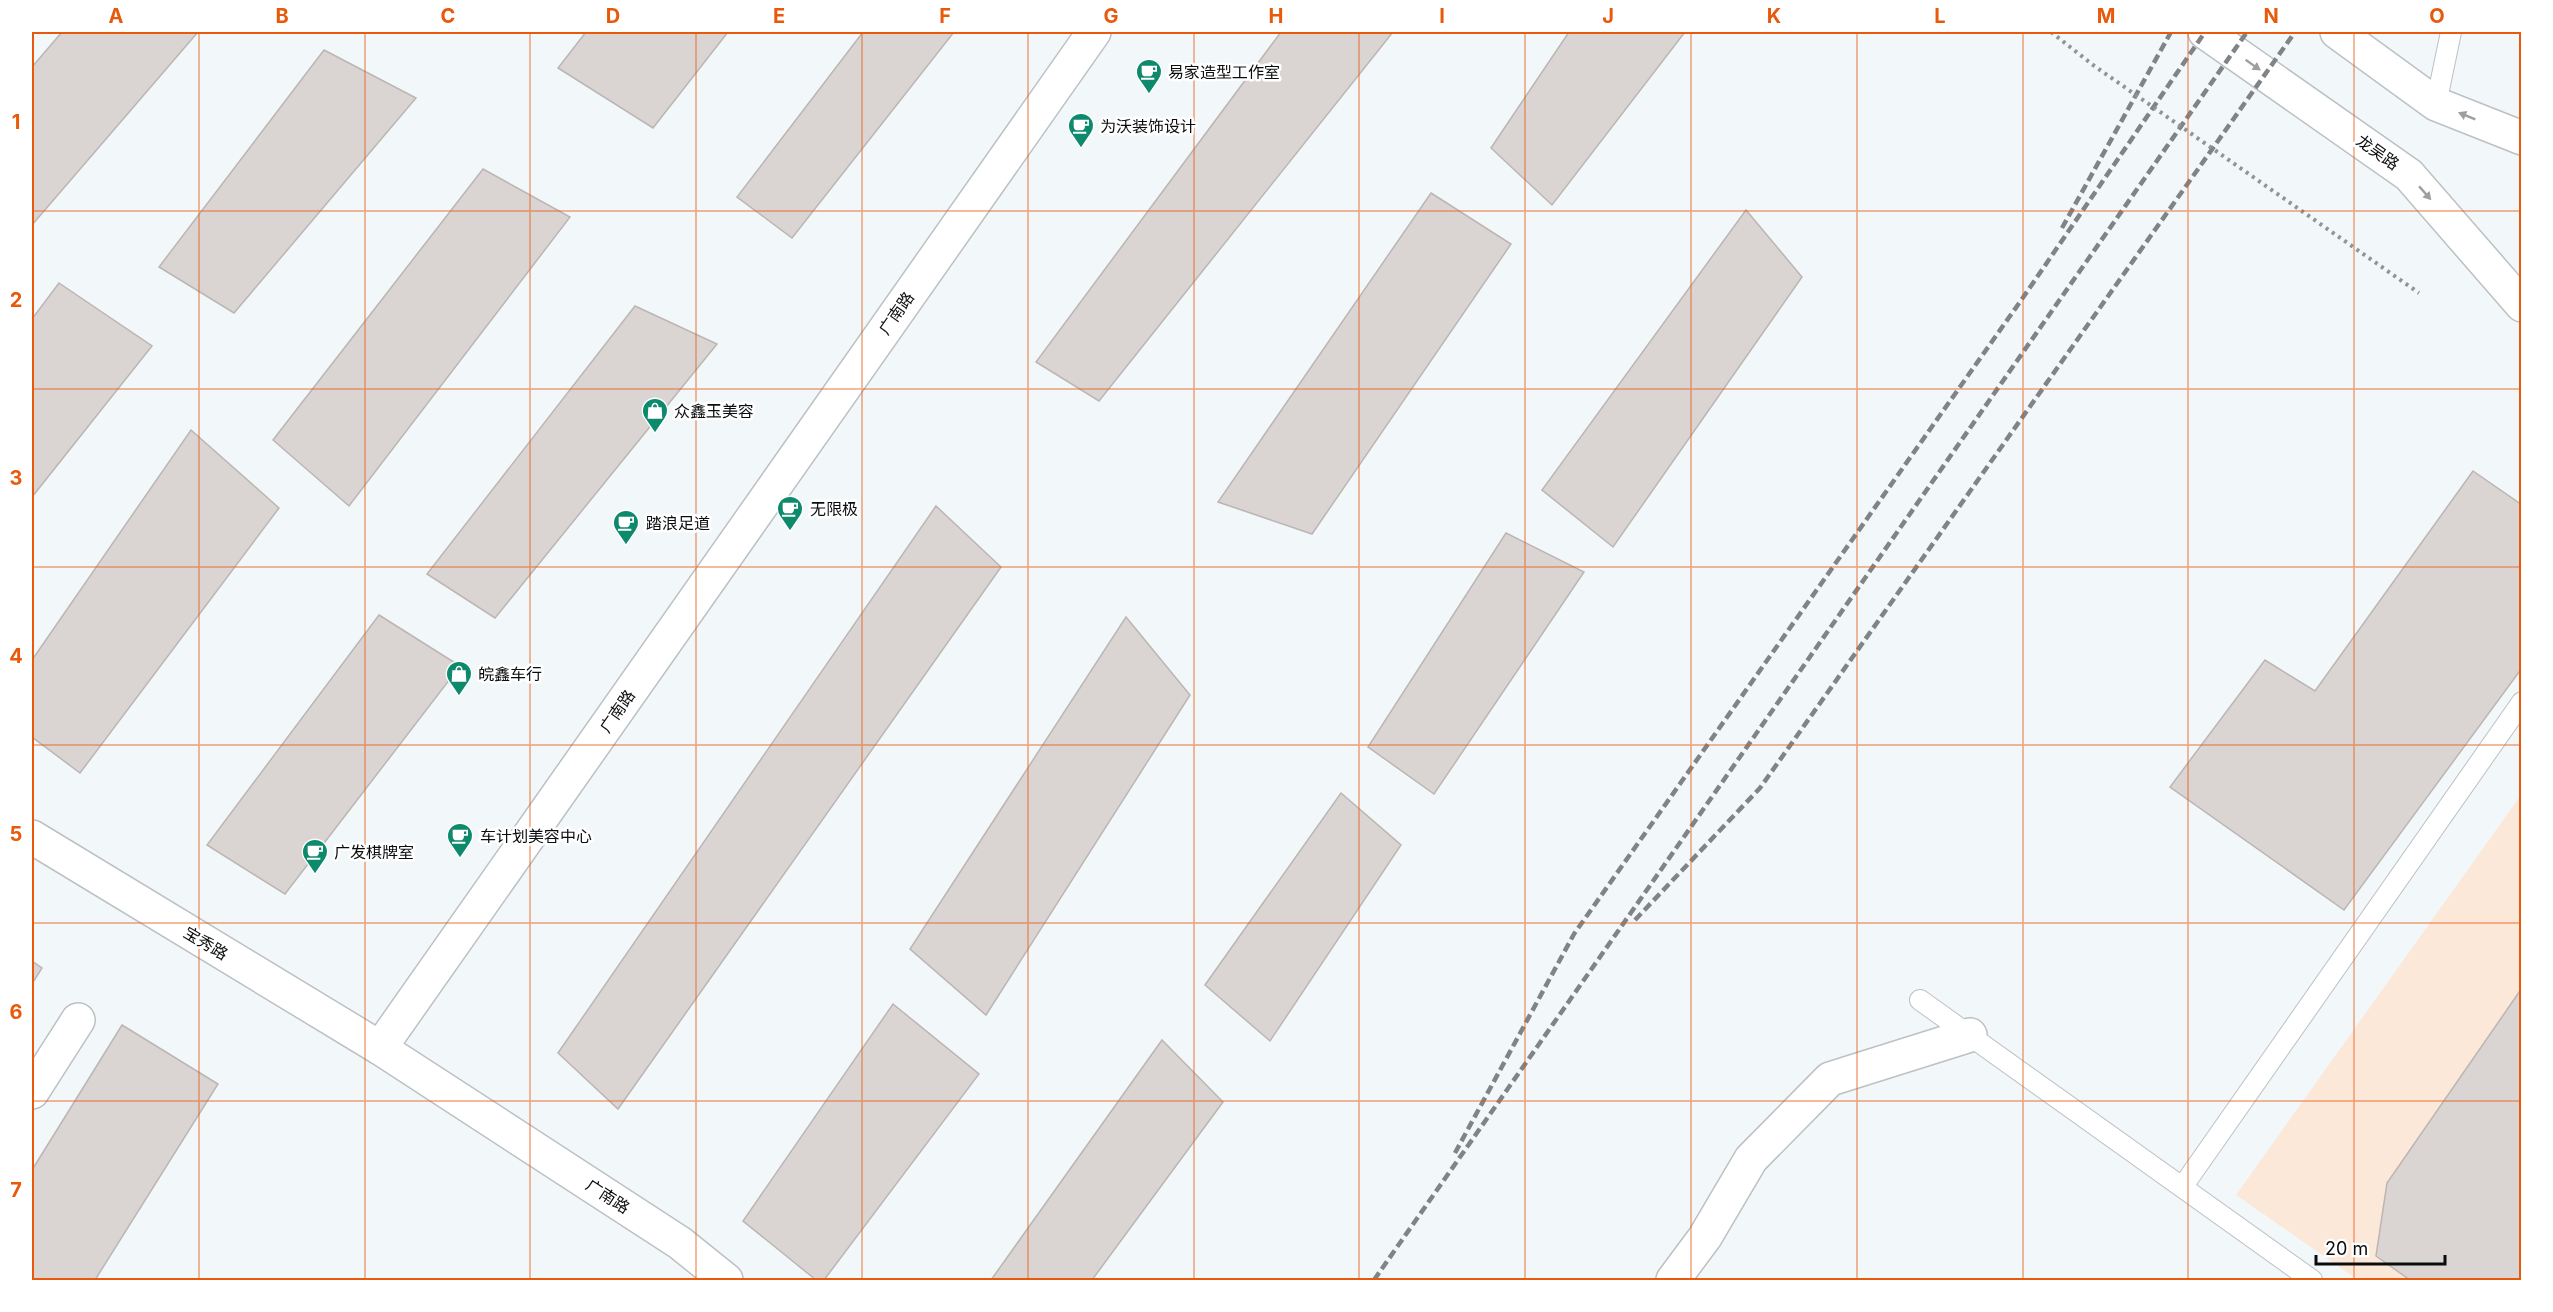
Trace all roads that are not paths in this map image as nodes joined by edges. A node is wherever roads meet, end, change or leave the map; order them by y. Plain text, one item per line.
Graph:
1 (1094, 32) edge
2 (2205, 32) edge
3 (2337, 32) edge
4 (2451, 32) edge
5 (2436, 104) junction
6 (2522, 138) edge
7 (2522, 305) edge
8 (2522, 702) edge
9 (32, 837) edge
10 (1920, 1000) dead end
11 (78, 1020) dead end
12 (1970, 1035) junction
13 (380, 1048) junction
14 (32, 1092) edge
15 (2183, 1186) junction
16 (726, 1281) edge
17 (1673, 1281) edge
18 (2312, 1281) edge

1 - 13 street, 广南路
2 -> 7 street, 龙吴路
3 - 5 street
4 - 5 lane
6 -> 5 street
8 - 15 lane
9 - 13 street, 宝秀路
10 - 12 lane
11 - 14 street
12 - 15 lane
12 - 17 street
13 - 16 street, 广南路
15 - 18 lane

